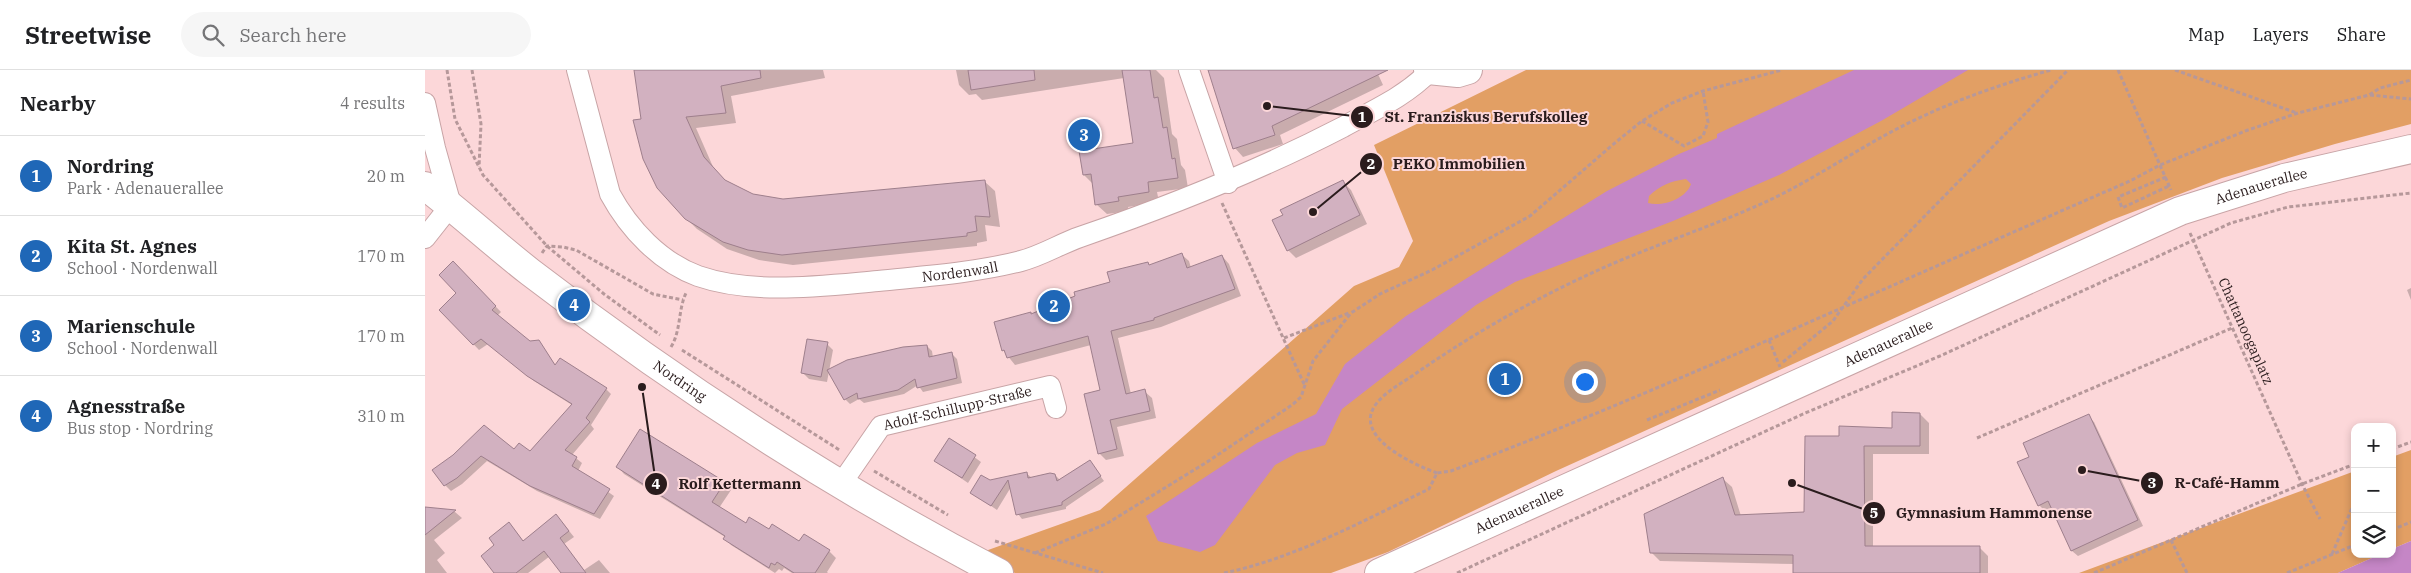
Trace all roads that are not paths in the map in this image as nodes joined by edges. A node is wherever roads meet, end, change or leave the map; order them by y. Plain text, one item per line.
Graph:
1 (577, 70) edge
2 (1189, 70) edge
3 (1468, 70) edge
4 (1429, 71) edge
5 (425, 103) edge
6 (2411, 149) edge
7 (1222, 185) junction
8 (425, 186) edge
9 (451, 205) junction
10 (425, 238) edge
11 (1055, 408) dead end
12 (841, 484) junction
13 (924, 534) junction
14 (962, 573) edge
15 (999, 573) edge
16 (1379, 573) edge

1 - 7 street, Nordenwall
2 - 7 street
3 - 4 main road, Nordenwall
4 - 7 street, Nordenwall
5 - 9 street
6 - 16 main road, Adenauerallee
8 - 9 main road, Nordring
9 - 10 street
9 - 12 main road, Nordring
11 - 12 street, Adolf-Schillupp-Straße
12 - 13 main road, Nordring
13 - 14 main road, Nordring
13 - 15 main road, Nordring

